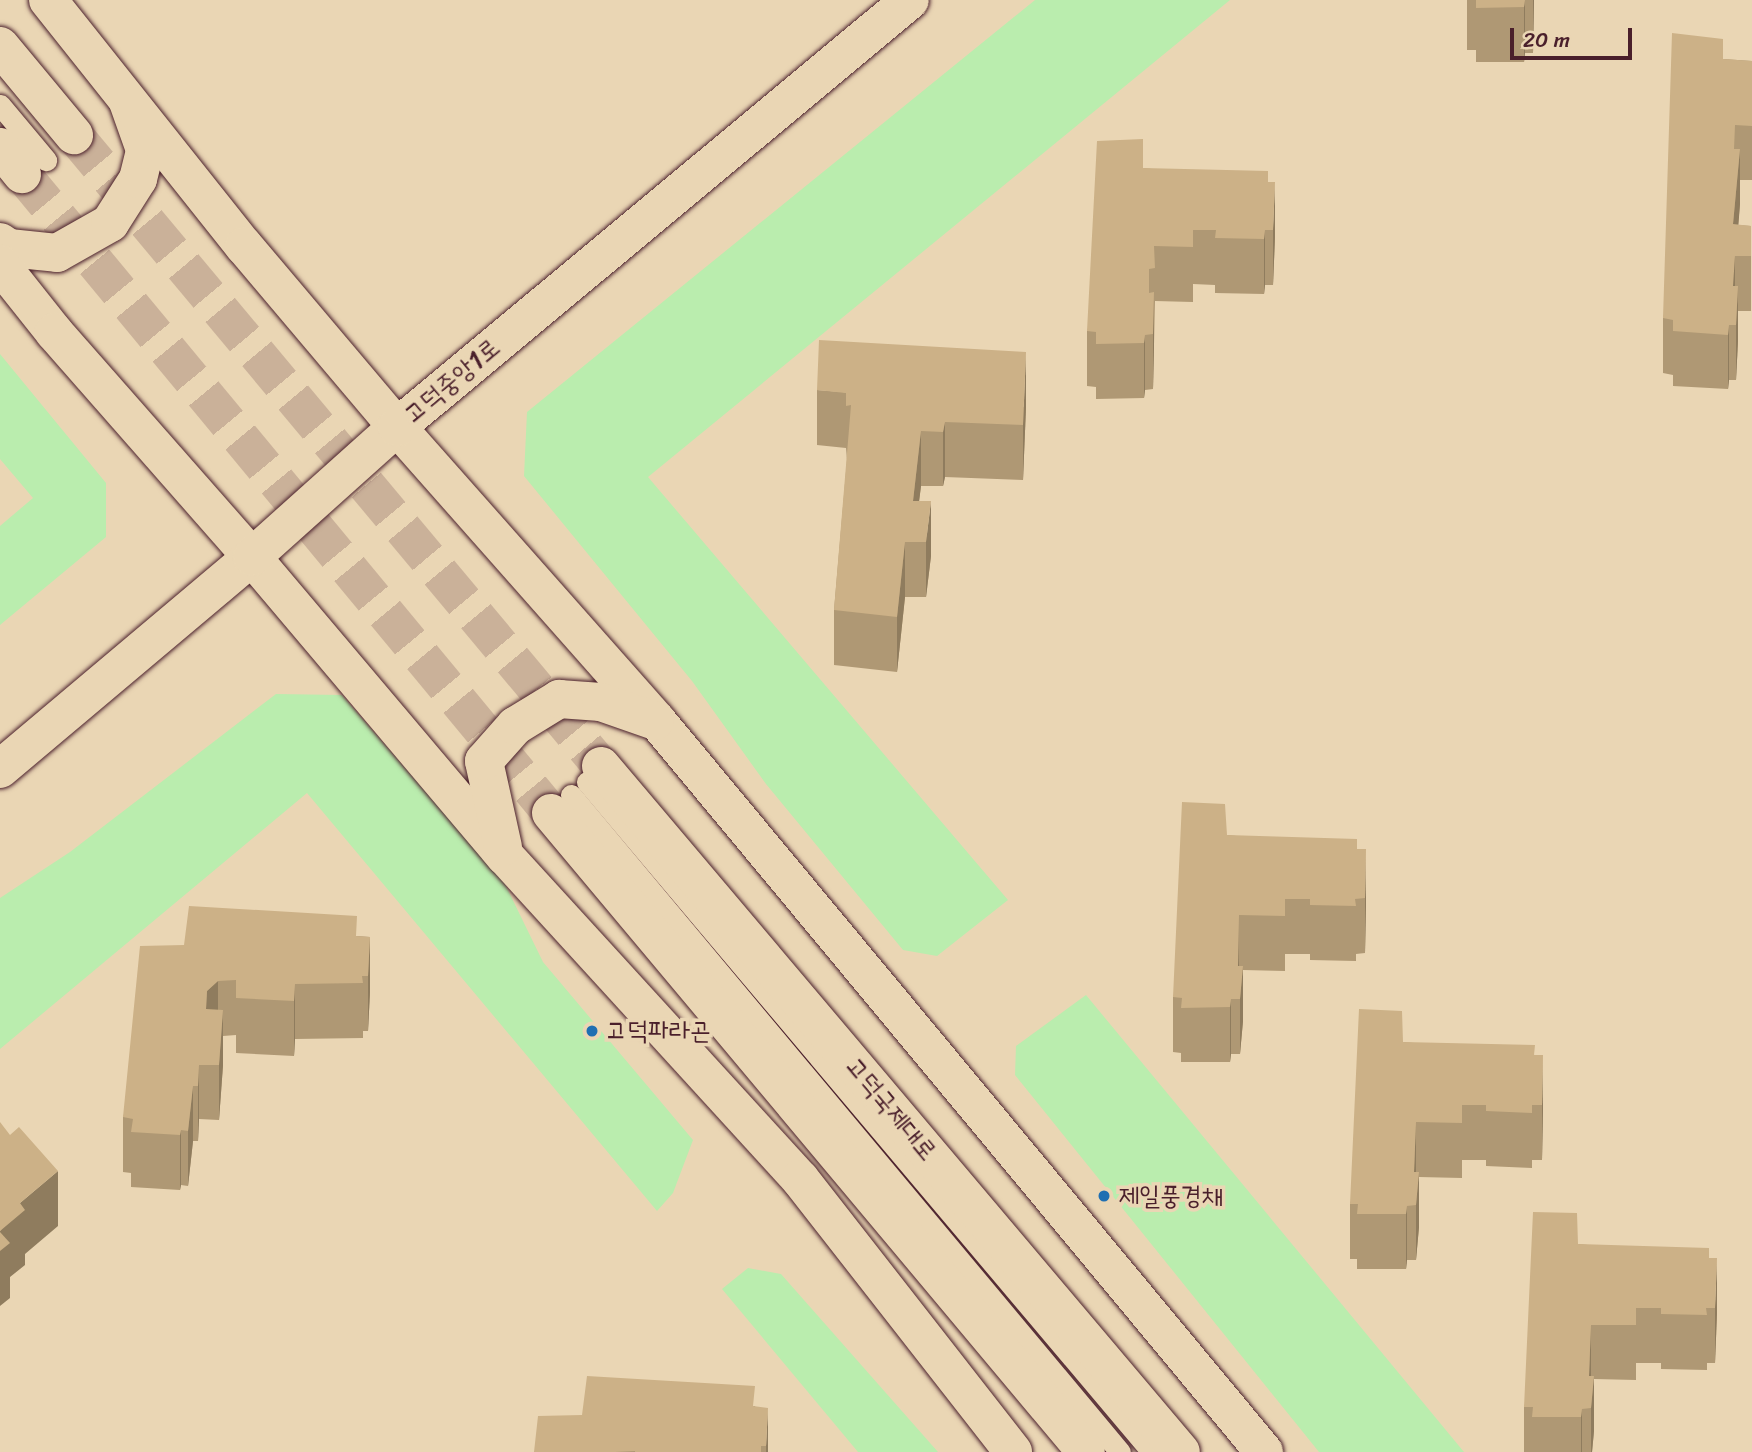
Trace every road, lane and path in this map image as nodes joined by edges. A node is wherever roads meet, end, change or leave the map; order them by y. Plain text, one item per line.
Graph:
1 (48, 0) edge
2 (910, 0) edge
3 (0, 46) edge
4 (0, 75) edge
5 (124, 91) junction
6 (0, 105) edge
7 (40, 152) edge
8 (0, 242) edge
9 (0, 264) edge
10 (397, 427) junction
11 (252, 557) junction
12 (657, 721) junction
13 (0, 769) edge
14 (577, 789) junction
15 (505, 856) junction
16 (1013, 1452) edge
17 (1086, 1452) edge
18 (1120, 1452) edge
19 (1152, 1452) edge
20 (1181, 1452) edge
21 (1264, 1452) edge

1 - 5 main road
2 - 10 main road, 고덕중앙1로
3 - 7 main road
4 - 7 lane
5 - 8 main road
5 - 10 main road
6 - 7 lane
9 - 11 main road
10 - 11 main road, 고덕중앙1로
10 - 12 main road
11 - 13 main road, 고덕중앙1로
11 - 15 main road
12 - 15 main road
12 - 21 main road
14 - 17 main road
14 - 18 lane
14 - 19 lane
14 - 20 main road, 고덕국제대로
15 - 16 main road

